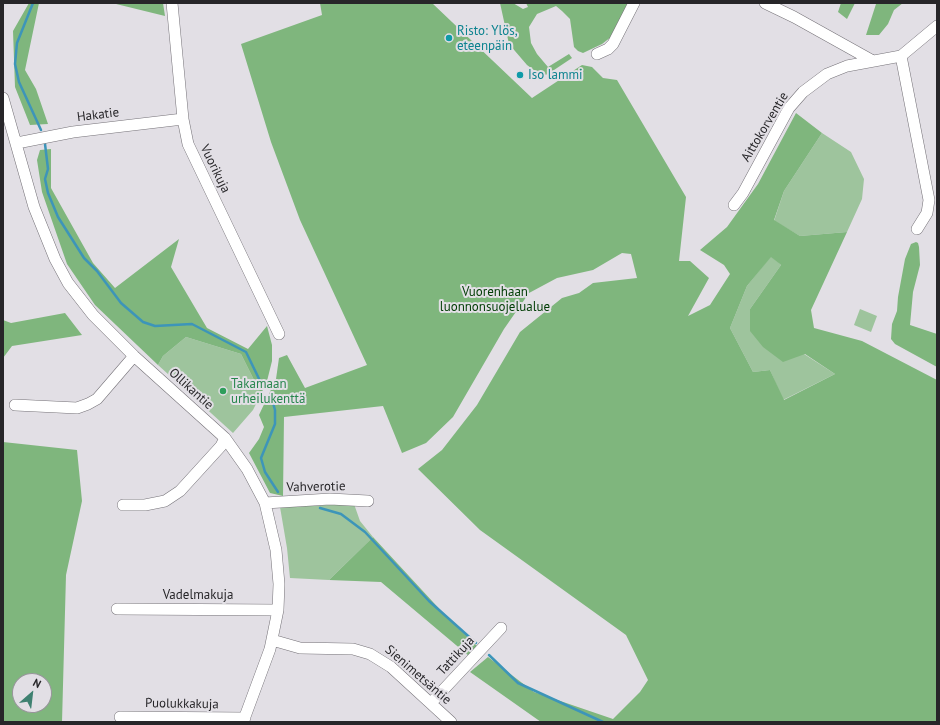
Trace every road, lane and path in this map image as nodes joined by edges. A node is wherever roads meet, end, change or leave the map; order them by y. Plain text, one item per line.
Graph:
1 (172, 3) edge
2 (634, 3) edge
3 (765, 3) edge
4 (937, 26) edge
5 (597, 54) dead end
6 (900, 56) junction
7 (873, 61) junction
8 (3, 98) edge
9 (183, 119) junction
10 (17, 143) junction
11 (734, 205) dead end
12 (917, 229) dead end
13 (279, 334) dead end
14 (134, 356) junction
15 (16, 405) dead end
16 (225, 438) junction
17 (368, 501) dead end
18 (265, 503) junction
19 (123, 504) dead end
20 (117, 609) dead end
21 (278, 610) junction
22 (501, 628) dead end
23 (272, 640) junction
24 (431, 703) junction
25 (120, 717) dead end
26 (244, 720) edge
27 (450, 722) edge

1 - 9 street, Vuorikuja
2 - 5 street
3 - 7 street
4 - 6 street, Aittokorventie
6 - 7 street, Aittokorventie
6 - 12 street
7 - 11 street, Aittokorventie
8 - 10 street, Ollikantie
9 - 10 street, Hakatie
9 - 13 street, Vuorikuja
10 - 14 street, Ollikantie
14 - 15 street
14 - 16 street, Ollikantie
16 - 18 street, Ollikantie
16 - 19 street
17 - 18 street, Vahverotie
18 - 21 street, Ollikantie
20 - 21 street, Vadelmakuja
21 - 23 street, Ollikantie
22 - 24 street, Tattikuja
23 - 24 street, Sienimetsäntie
23 - 26 street, Ollikantie
24 - 27 street, Sienimetsäntie
25 - 26 street, Puolukkakuja

